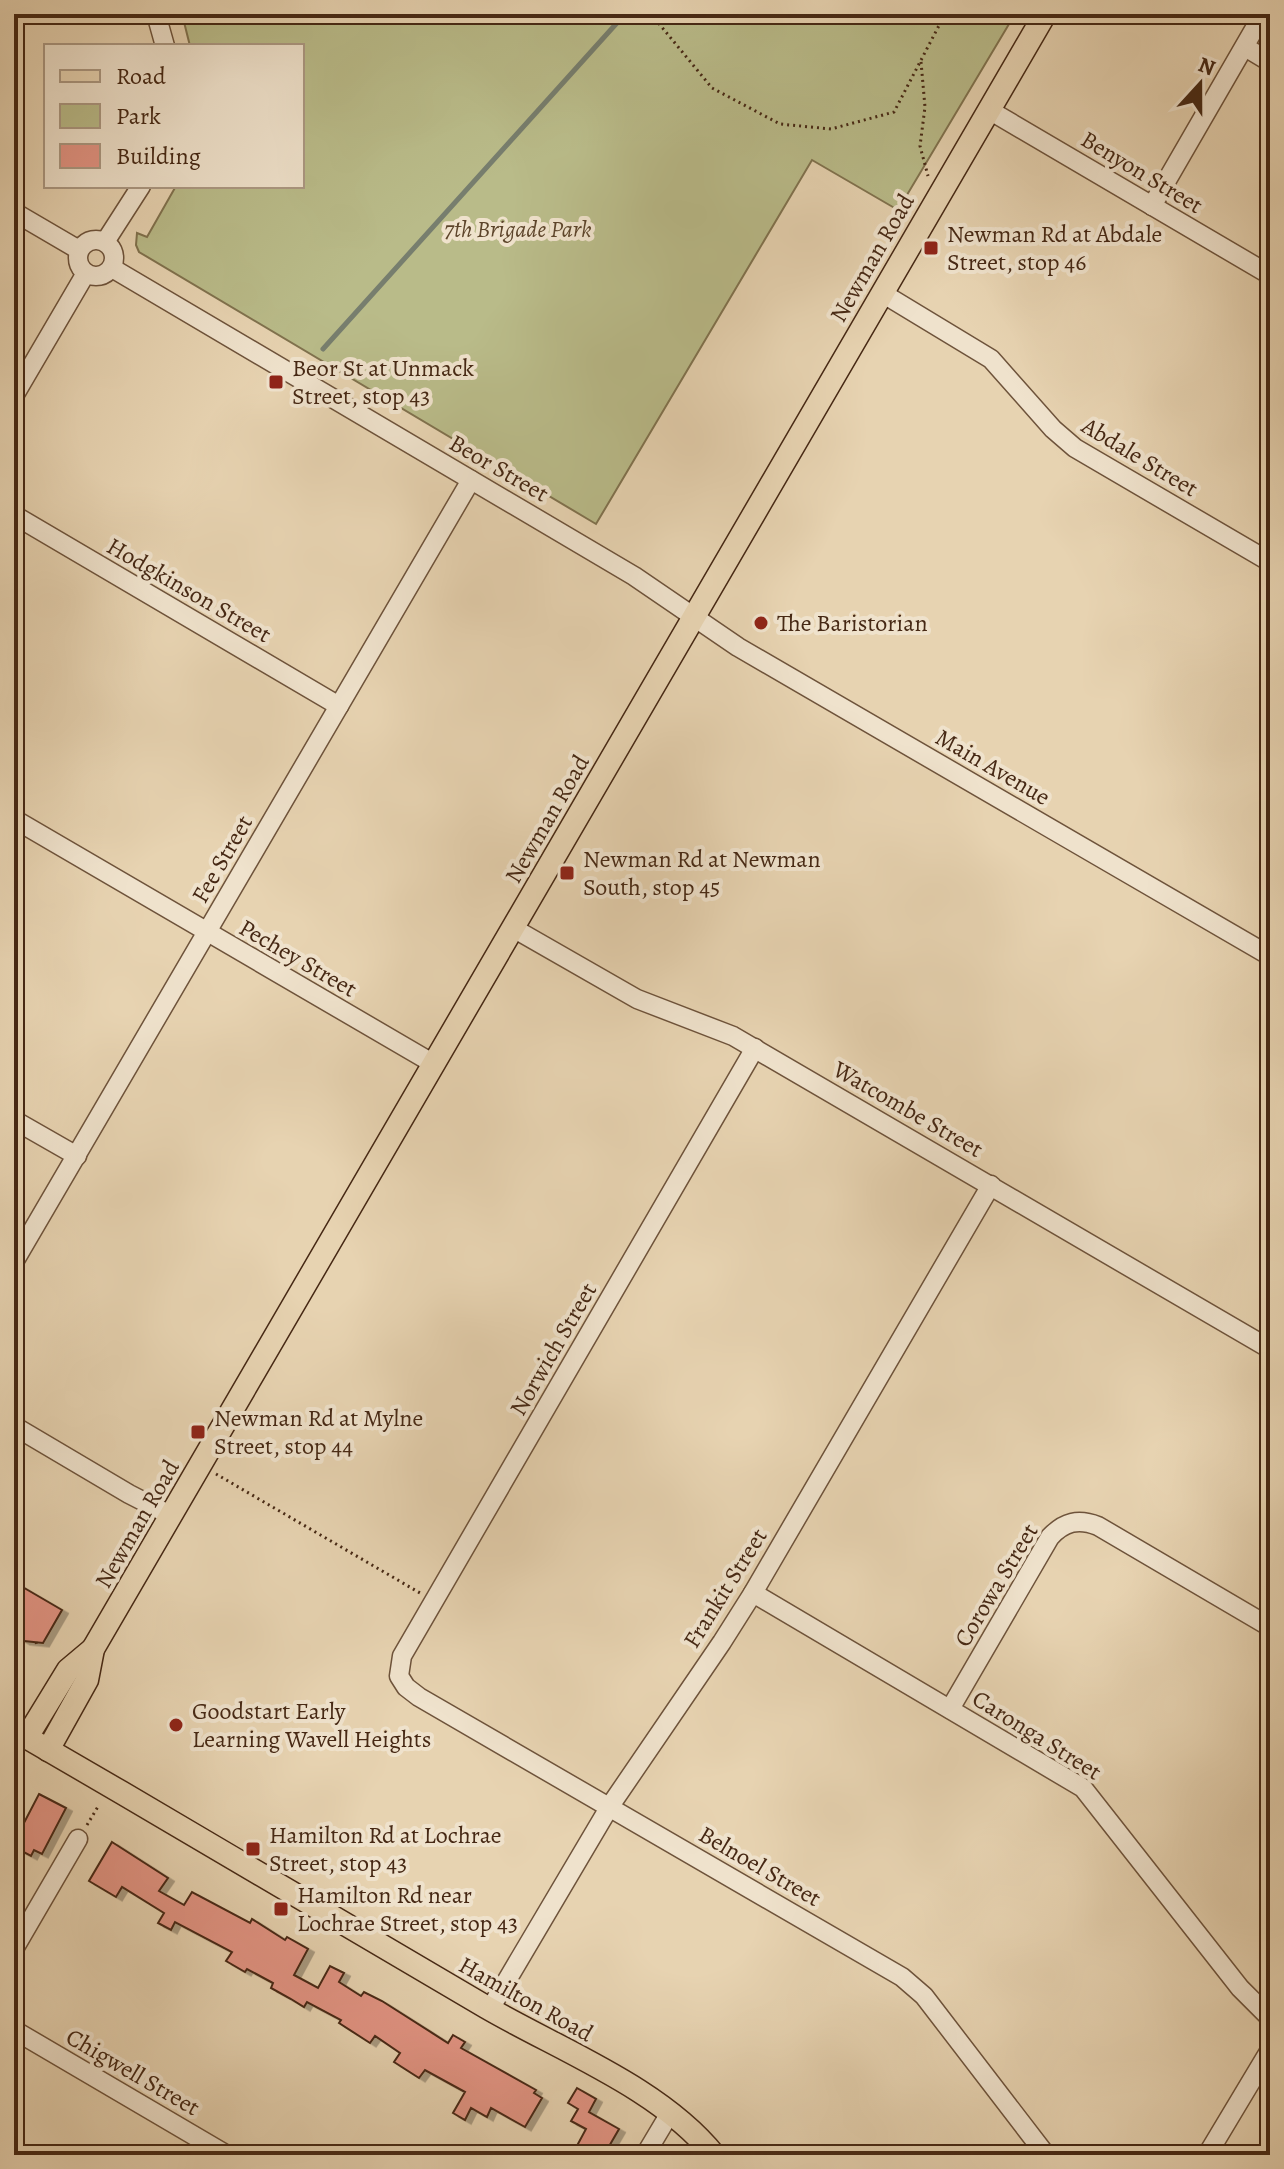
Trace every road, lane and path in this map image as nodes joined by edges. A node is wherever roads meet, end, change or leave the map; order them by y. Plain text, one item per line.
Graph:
1 (156, 14) edge
2 (651, 14) edge
3 (945, 14) edge
4 (1045, 14) edge
5 (1263, 14) edge
6 (164, 44) edge
7 (1245, 47) junction
8 (921, 61) junction
9 (1270, 62) edge
10 (989, 110) junction
11 (928, 176) dead end
12 (140, 188) edge
13 (1152, 206) junction
14 (14, 212) edge
15 (105, 242) junction
16 (79, 250) junction
17 (112, 268) junction
18 (86, 273) junction
19 (1270, 275) edge
20 (882, 293) junction
21 (14, 396) edge
22 (471, 480) junction
23 (14, 515) edge
24 (1270, 562) edge
25 (694, 616) junction
26 (339, 706) junction
27 (14, 819) edge
28 (513, 928) junction
29 (207, 932) junction
30 (1270, 956) edge
31 (755, 1048) junction
32 (434, 1064) junction
33 (14, 1120) edge
34 (77, 1156) junction
35 (991, 1185) junction
36 (14, 1262) edge
37 (1270, 1349) edge
38 (14, 1426) edge
39 (201, 1465) junction
40 (172, 1516) junction
41 (753, 1593) junction
42 (434, 1601) junction
43 (1270, 1627) edge
44 (93, 1649) junction
45 (399, 1676) joint
46 (950, 1709) junction
47 (21, 1734) edge
48 (48, 1750) junction
49 (99, 1805) dead end
50 (610, 1806) junction
51 (78, 1839) joint
52 (14, 1949) edge
53 (490, 2009) junction
54 (1270, 2018) edge
55 (14, 2030) edge
56 (1270, 2050) edge
57 (670, 2113) junction
58 (227, 2155) edge
59 (645, 2155) edge
60 (714, 2155) edge
61 (1046, 2155) edge
62 (1207, 2155) edge

1 - 6 street
2 - 8 path
3 - 8 path
4 - 10 main road, Newman Road
5 - 7 street
7 - 9 street
7 - 13 street
8 - 11 path
10 - 13 street, Benyon Street
10 - 20 main road, Newman Road
12 - 15 street
13 - 19 street, Benyon Street
14 - 16 street
15 - 16 street
15 - 17 street
16 - 18 street
17 - 18 street
17 - 22 street, Beor Street
18 - 21 street
20 - 24 street, Abdale Street
20 - 25 main road, Newman Road
22 - 25 street, Beor Street
22 - 26 street, Fee Street
23 - 26 street, Hodgkinson Street
25 - 28 main road, Newman Road
25 - 30 street, Main Avenue
26 - 29 street, Fee Street
27 - 29 street, Pechey Street
28 - 31 street, Watcombe Street
28 - 32 main road, Newman Road
29 - 32 street, Pechey Street
29 - 34 street, Fee Street
31 - 35 street, Watcombe Street
31 - 42 street, Norwich Street
32 - 39 main road, Newman Road
33 - 34 street
34 - 36 street, Fee Street
35 - 37 street, Watcombe Street
35 - 41 street, Frankit Street
38 - 40 street
39 - 40 main road, Newman Road
39 - 42 path
40 - 44 main road, Newman Road
41 - 46 street, Caronga Street
41 - 50 street, Frankit Street
42 - 45 street, Norwich Street
43 - 46 street, Corowa Street
44 - 47 main road, Newman Road
44 - 48 main road, Newman Road
45 - 50 street, Belnoel Street
46 - 54 street, Caronga Street
47 - 48 main road, Hamilton Road
48 - 53 main road, Hamilton Road
49 - 51 path
50 - 53 street, Frankit Street
50 - 61 street, Belnoel Street
51 - 52 street
53 - 57 main road, Hamilton Road
55 - 58 street, Chigwell Street
56 - 62 street
57 - 59 street
57 - 60 main road, Hamilton Road

